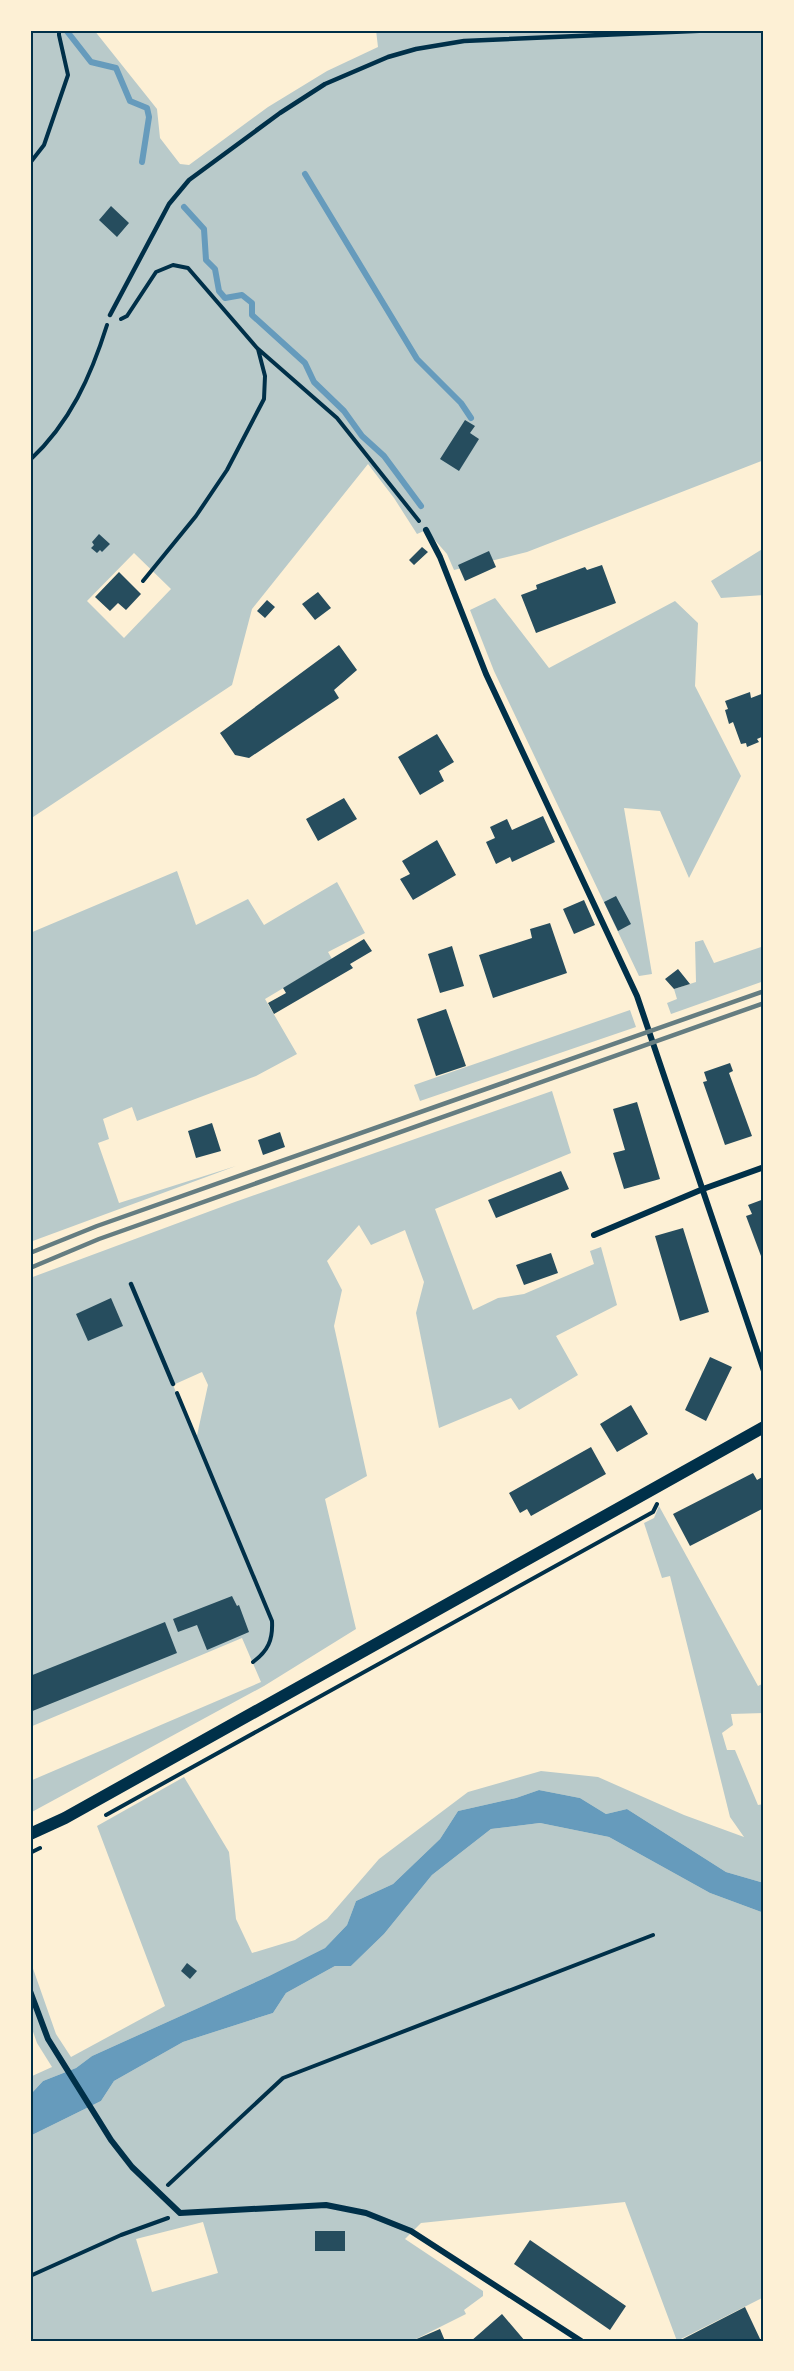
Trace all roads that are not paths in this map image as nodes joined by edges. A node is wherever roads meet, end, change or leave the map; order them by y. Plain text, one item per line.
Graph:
1 (717, 30) edge
2 (110, 315) road end
3 (426, 530) road end
4 (764, 1167) edge
5 (702, 1189) junction
6 (594, 1235) dead end
7 (131, 1284) dead end
8 (764, 1371) edge
9 (173, 1384) road end
10 (764, 1427) edge
11 (30, 1834) edge
12 (30, 1991) edge
13 (581, 2341) edge

1 - 2 lane
3 - 5 street
4 - 5 street
5 - 6 street
5 - 8 street
7 - 9 lane
10 - 11 main road
12 - 13 street

